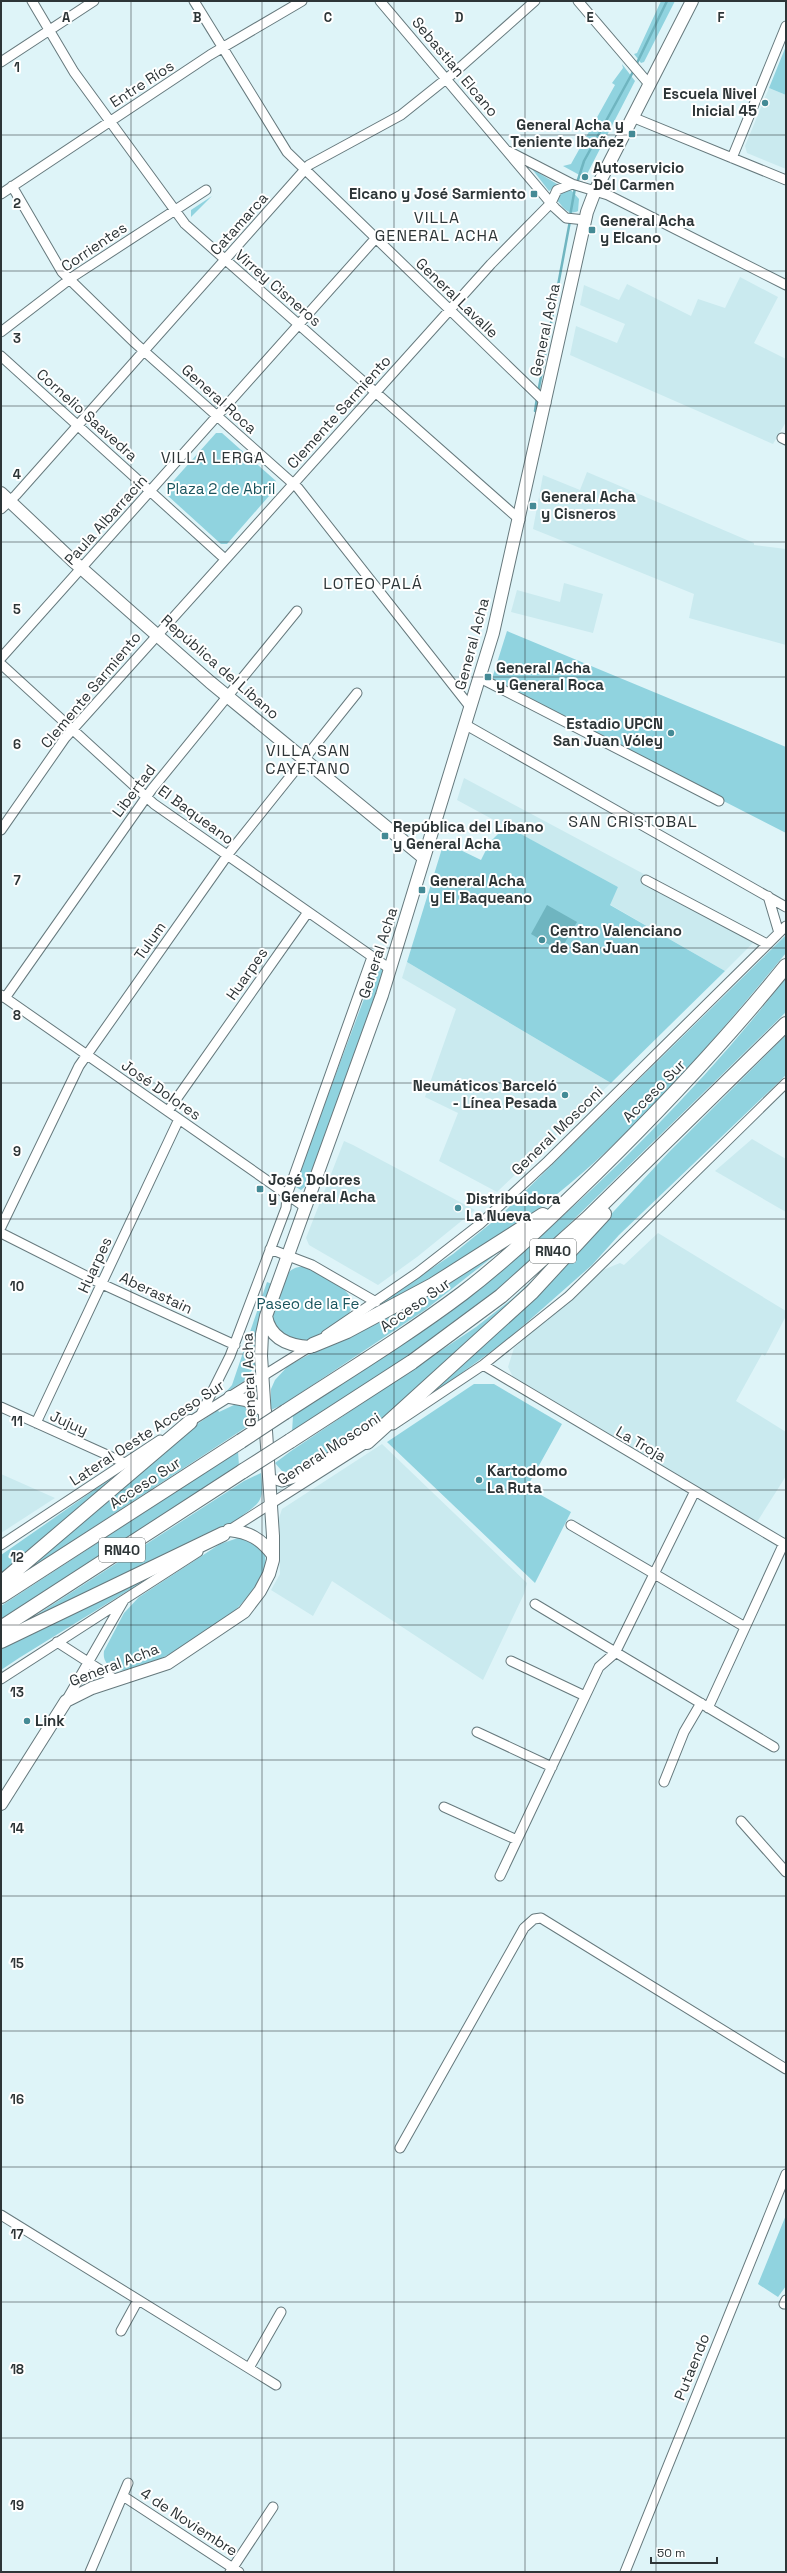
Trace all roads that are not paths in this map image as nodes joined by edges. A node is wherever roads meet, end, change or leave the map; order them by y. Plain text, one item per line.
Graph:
1 (32, 1) edge
2 (94, 1) edge
3 (194, 1) edge
4 (302, 1) edge
5 (380, 1) edge
6 (535, 1) edge
7 (578, 1) edge
8 (692, 1) edge
9 (786, 26) edge
10 (49, 29) junction
11 (223, 48) junction
12 (1, 62) edge
13 (446, 78) junction
14 (649, 84) junction
15 (632, 117) junction
16 (110, 121) junction
17 (508, 151) junction
18 (732, 158) junction
19 (305, 170) junction
20 (786, 180) edge
21 (572, 184) junction
22 (12, 186) junction
23 (206, 190) dead end
24 (595, 191) junction
25 (1, 194) edge
26 (552, 203) junction
27 (175, 210) junction
28 (585, 220) junction
29 (376, 239) junction
30 (225, 260) junction
31 (69, 280) junction
32 (786, 285) edge
33 (449, 310) junction
34 (299, 325) junction
35 (1, 332) edge
36 (144, 352) junction
37 (1, 356) edge
38 (375, 392) junction
39 (546, 403) junction
40 (217, 416) junction
41 (78, 426) junction
42 (293, 484) junction
43 (150, 491) junction
44 (4, 501) edge
45 (520, 520) junction
46 (225, 559) junction
47 (81, 568) junction
48 (297, 611) dead end
49 (157, 635) junction
50 (1, 658) edge
51 (1, 664) edge
52 (480, 678) junction
53 (357, 693) dead end
54 (228, 697) junction
55 (471, 708) junction
56 (466, 725) junction
57 (73, 730) junction
58 (304, 759) junction
59 (146, 797) junction
60 (719, 801) dead end
61 (1, 830) edge
62 (227, 855) junction
63 (424, 858) junction
64 (646, 880) dead end
65 (768, 896) junction
66 (786, 907) edge
67 (308, 912) junction
68 (786, 926) edge
69 (779, 933) junction
70 (768, 944) junction
71 (372, 957) junction
72 (786, 966) edge
73 (390, 969) junction
74 (3, 996) edge
75 (786, 1024) edge
76 (87, 1055) junction
77 (786, 1083) edge
78 (168, 1111) junction
79 (179, 1119) junction
80 (663, 1145) junction
81 (585, 1183) junction
82 (287, 1195) junction
83 (305, 1207) junction
84 (1, 1227) edge
85 (1, 1234) edge
86 (270, 1249) junction
87 (287, 1255) junction
88 (102, 1284) junction
89 (376, 1302) junction
90 (266, 1316) junction
91 (235, 1345) junction
92 (311, 1346) junction
93 (483, 1365) junction
94 (262, 1376) junction
95 (230, 1396) junction
96 (1, 1407) edge
97 (265, 1410) junction
98 (195, 1419) junction
99 (402, 1419) junction
100 (36, 1423) junction
101 (387, 1423) junction
102 (367, 1442) junction
103 (125, 1463) junction
104 (269, 1478) junction
105 (282, 1482) junction
106 (305, 1482) junction
107 (695, 1491) junction
108 (271, 1503) junction
109 (571, 1525) dead end
110 (226, 1532) junction
111 (785, 1544) edge
112 (1, 1545) edge
113 (273, 1555) junction
114 (654, 1574) junction
115 (1, 1583) edge
116 (1, 1596) edge
117 (125, 1599) junction
118 (535, 1604) dead end
119 (745, 1627) junction
120 (1, 1628) edge
121 (1, 1641) edge
122 (57, 1642) junction
123 (615, 1653) junction
124 (510, 1661) dead end
125 (89, 1663) junction
126 (1, 1679) edge
127 (116, 1680) junction
128 (585, 1696) junction
129 (66, 1701) junction
130 (704, 1706) junction
131 (477, 1732) dead end
132 (774, 1747) dead end
133 (552, 1767) junction
134 (664, 1782) dead end
135 (1, 1804) edge
136 (444, 1807) dead end
137 (741, 1821) dead end
138 (517, 1840) junction
139 (786, 1872) edge
140 (500, 1876) dead end
141 (786, 2069) edge
142 (400, 2148) dead end
143 (786, 2174) edge
144 (1, 2216) edge
145 (138, 2300) junction
146 (280, 2312) dead end
147 (121, 2331) dead end
148 (249, 2368) junction
149 (276, 2385) dead end
150 (128, 2483) dead end
151 (123, 2496) junction
152 (272, 2507) dead end
153 (234, 2571) edge
154 (90, 2572) edge
155 (625, 2572) edge

1 - 10 street, Virrey Cisneros
2 - 10 street
3 - 11 street, General Lavalle
4 - 11 street, Entre Ríos
5 - 13 street, Sebastian Elcano
6 - 13 street, Catamarca
7 - 14 street
8 - 14 main road, General Acha
9 - 18 street
10 - 12 street
10 - 16 street, Virrey Cisneros
11 - 16 street, Entre Ríos
11 - 19 street, General Lavalle
13 - 17 street, Sebastian Elcano
13 - 19 street, Catamarca
14 - 15 main road, General Acha
15 - 18 street
15 - 24 main road, General Acha
16 - 22 street, Entre Ríos
16 - 27 street, Virrey Cisneros
17 - 21 street, Sebastian Elcano
17 - 26 street, Sebastian Elcano
18 - 20 street
19 - 29 street, General Lavalle
19 - 30 street, Catamarca
21 - 24 street, Sebastian Elcano
21 - 26 street
22 - 25 street, Entre Ríos
22 - 31 street, General Roca
23 - 27 street, Corrientes
24 - 28 main road, General Acha
24 - 32 street, Sebastian Elcano
26 - 28 street, Sebastian Elcano
26 - 33 street, Clemente Sarmiento
27 - 30 street, Virrey Cisneros
27 - 31 street, Corrientes
28 - 39 main road, General Acha
29 - 33 street, General Lavalle
29 - 34 street, Paula Albarracín
30 - 34 street, Virrey Cisneros
30 - 36 street, Catamarca
31 - 35 street, Corrientes
31 - 36 street, General Roca
33 - 38 street, Clemente Sarmiento
33 - 39 street, General Lavalle
34 - 38 street, Virrey Cisneros
34 - 40 street, Paula Albarracín
36 - 40 street, General Roca
36 - 41 street, Catamarca
37 - 41 street, Cornelio Saavedra
38 - 42 street, Clemente Sarmiento
38 - 45 street, Virrey Cisneros
39 - 45 main road, General Acha
40 - 42 street, General Roca
40 - 43 street, Paula Albarracín
41 - 43 street, Cornelio Saavedra
41 - 44 street, Catamarca
42 - 46 street, Clemente Sarmiento
42 - 55 street, General Roca
43 - 46 street, Cornelio Saavedra
43 - 47 street, Paula Albarracín
44 - 47 main road, República del Líbano
45 - 52 main road, General Acha
46 - 49 street, Clemente Sarmiento
47 - 49 main road, República del Líbano
47 - 50 street, Paula Albarracín
48 - 54 street, Libertad
49 - 54 main road, República del Líbano
49 - 57 street, Clemente Sarmiento
51 - 57 street, El Baqueano
52 - 55 main road, General Acha
52 - 60 street
53 - 58 street, Tulum
54 - 58 main road, República del Líbano
54 - 59 street, Libertad
55 - 56 main road, General Acha
56 - 63 main road, General Acha
56 - 65 street
57 - 59 street, El Baqueano
57 - 61 street, Clemente Sarmiento
58 - 62 street, Tulum
58 - 63 main road, República del Líbano
59 - 62 street, El Baqueano
59 - 74 street, Libertad
62 - 67 street, El Baqueano
62 - 76 street, Tulum
63 - 73 main road, General Acha
64 - 70 street
65 - 66 street
65 - 69 street
67 - 71 street, El Baqueano
67 - 78 street, Huarpes
68 - 69 street, General Mosconi
69 - 70 street, General Mosconi
70 - 89 street, General Mosconi
71 - 73 street, El Baqueano
71 - 82 street, General Acha
72 - 81 highway, Acceso Sur / RN40
73 - 83 main road, General Acha
74 - 76 street, José Dolores
75 - 80 highway, RN40
76 - 78 street, José Dolores
76 - 84 street, Tulum
77 - 93 street, General Mosconi
78 - 79 street, José Dolores
79 - 82 street, José Dolores
79 - 88 street, Huarpes
80 - 101 highway
80 - 120 highway, RN40, bridge
81 - 92 highway
81 - 116 highway, Acceso Sur / RN40, bridge
82 - 83 street, José Dolores
82 - 86 street, General Acha
83 - 87 main road, General Acha
85 - 88 street, Aberastain
86 - 87 street
86 - 91 street, General Acha
87 - 89 street
87 - 90 main road, General Acha
88 - 91 street, Aberastain
88 - 100 street, Huarpes
89 - 92 street, General Mosconi
90 - 92 main road
90 - 94 main road, General Acha
91 - 98 street, General Acha
92 - 94 street, Lateral Oeste Acceso Sur
93 - 99 street, General Mosconi
93 - 107 street, La Troja
94 - 95 street, Lateral Oeste Acceso Sur
94 - 97 main road, General Acha
95 - 97 main road
95 - 98 street, Lateral Oeste Acceso Sur
96 - 100 street, Jujuy
97 - 104 main road, General Acha
98 - 103 street, Lateral Oeste Acceso Sur
98 - 115 highway
99 - 101 street, General Mosconi
99 - 102 street, General Mosconi
100 - 103 street, Jujuy
101 - 102 highway
101 - 105 street, General Mosconi
102 - 106 street, General Mosconi
103 - 112 street, Lateral Oeste Acceso Sur
104 - 105 street, General Mosconi
104 - 108 main road, General Acha
105 - 106 street
106 - 108 street, General Mosconi
107 - 111 street, La Troja
107 - 114 street
108 - 110 street, General Mosconi
108 - 113 main road, General Acha
109 - 114 street
110 - 113 main road
110 - 117 street, General Mosconi
110 - 121 highway
111 - 119 street
113 - 127 main road, General Acha
114 - 119 street
114 - 123 street
117 - 122 street, General Mosconi
117 - 125 street
118 - 123 street
119 - 130 street
122 - 125 street
122 - 126 street, General Mosconi
123 - 128 street
123 - 130 street
124 - 128 street
125 - 127 street
125 - 129 street
127 - 129 main road, General Acha
128 - 133 street
129 - 135 main road, General Acha
130 - 132 street
130 - 134 street
131 - 133 street
133 - 138 street
136 - 138 street
137 - 139 street
138 - 140 street
141 - 142 street
143 - 155 street, Putaendo
144 - 145 street
145 - 147 street
145 - 148 street
146 - 148 street
148 - 149 street
150 - 151 street
151 - 153 street, 4 de Noviembre
151 - 154 street
152 - 153 street

